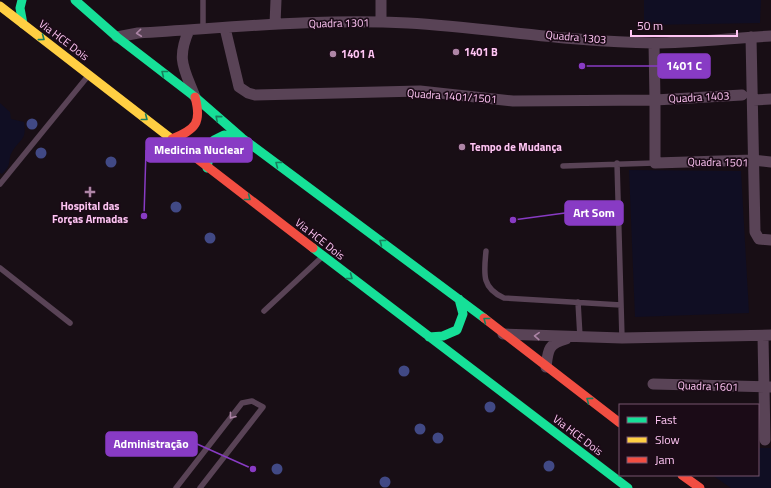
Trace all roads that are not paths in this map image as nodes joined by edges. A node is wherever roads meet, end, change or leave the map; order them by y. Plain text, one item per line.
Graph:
1 (22, 0) edge
2 (75, 0) edge
3 (203, 0) edge
4 (276, 0) edge
5 (381, 0) edge
6 (0, 6) edge
7 (381, 22) junction
8 (22, 24) junction
9 (275, 24) junction
10 (225, 28) junction
11 (203, 29) junction
12 (189, 30) junction
13 (771, 36) edge
14 (118, 37) junction
15 (751, 37) junction
16 (654, 43) junction
17 (90, 74) junction
18 (742, 95) dead end
19 (195, 97) junction
20 (771, 99) edge
21 (655, 100) junction
22 (753, 100) junction
23 (242, 138) junction
24 (172, 139) junction
25 (753, 160) junction
26 (771, 162) edge
27 (617, 163) junction
28 (655, 163) junction
29 (563, 166) dead end
30 (207, 168) junction
31 (0, 184) edge
32 (771, 240) edge
33 (486, 251) dead end
34 (323, 256) junction
35 (0, 268) edge
36 (459, 299) junction
37 (578, 302) junction
38 (621, 305) junction
39 (264, 311) dead end
40 (70, 323) dead end
41 (503, 334) junction
42 (767, 336) edge
43 (429, 337) junction
44 (576, 337) junction
45 (622, 338) junction
46 (546, 367) junction
47 (653, 384) dead end
48 (767, 387) edge
49 (619, 422) edge
50 (765, 440) edge
51 (678, 476) edge
52 (683, 476) edge
53 (176, 488) edge
54 (200, 488) edge
55 (628, 488) edge
56 (678, 488) edge
57 (700, 488) edge

1 - 8 main road
2 - 14 main road
3 - 11 lane
4 - 9 street
5 - 7 street, Quadra 1301
6 - 8 main road, Via HCE Dois
7 - 9 street, Quadra 1301
7 - 16 street, Quadra 1303
8 -> 17 main road, Via HCE Dois
9 - 10 street, Quadra 1301
10 - 11 street, Quadra 1301
10 - 21 street, Quadra 1401/1501
11 - 12 street, Quadra 1301
12 -> 14 street, Quadra 1301
12 - 19 street
13 - 15 street, Quadra 1303
19 -> 14 main road
15 - 16 street, Quadra 1303
15 - 22 street
16 - 21 street, Quadra 1403
17 -> 24 main road, Via HCE Dois
17 - 31 lane
18 - 21 street, Quadra 1403
23 -> 19 main road
19 - 24 main road
20 - 22 street
21 - 28 street, Quadra 1403
22 - 25 street
23 - 30 main road
36 -> 23 main road
24 - 30 main road, Via HCE Dois
25 - 26 street
25 - 28 street, Quadra 1501
25 - 32 street, Quadra 1501
27 - 28 lane, Quadra 1501
27 - 29 lane, Quadra 1501
27 - 38 lane
30 -> 34 main road, Via HCE Dois
33 - 37 lane
34 - 39 lane
34 -> 43 main road, Via HCE Dois
35 - 40 lane
41 -> 36 main road
36 - 43 main road
37 - 38 lane
37 - 44 lane
38 - 45 lane
44 -> 41 street
41 - 46 main road
42 - 45 street
42 - 48 street
43 - 55 main road, Via HCE Dois
44 - 45 street
44 - 46 street
49 -> 46 main road
47 - 48 street, Quadra 1601
48 - 50 street
51 - 56 main road
52 - 57 main road
54 -> 53 lane

